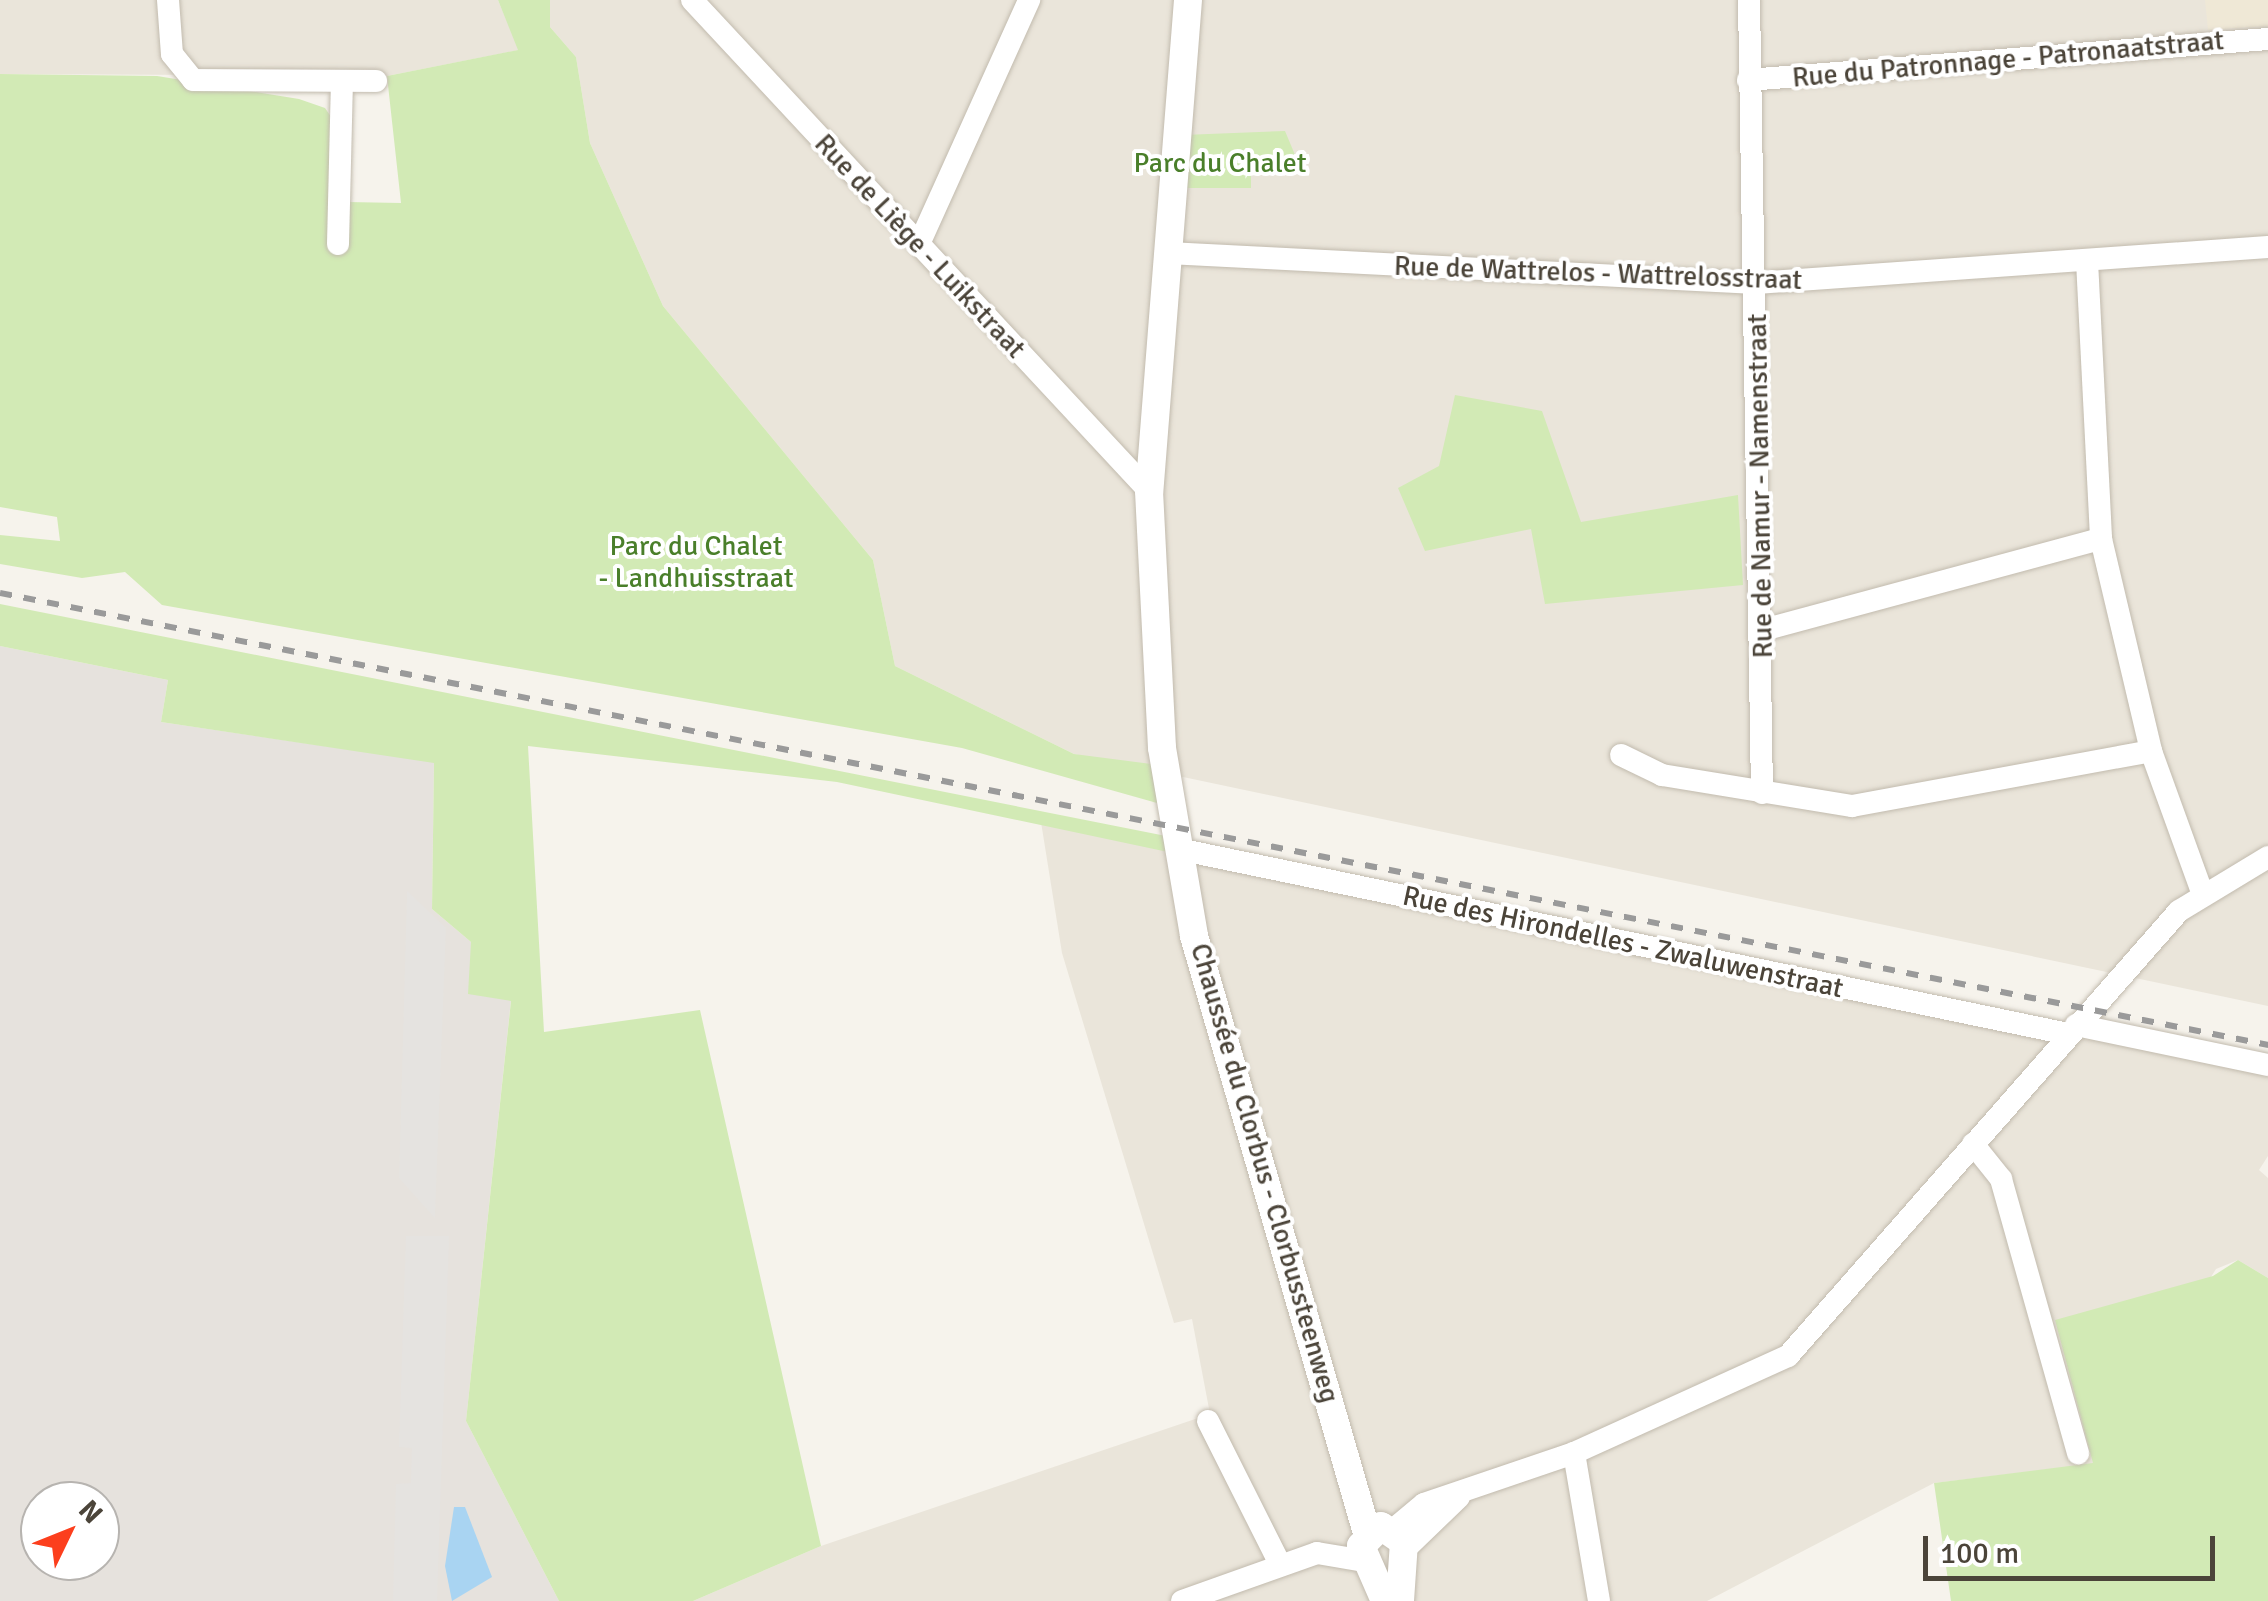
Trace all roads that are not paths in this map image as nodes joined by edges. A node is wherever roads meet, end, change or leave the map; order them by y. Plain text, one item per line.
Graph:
1 (168, 0) edge
2 (692, 0) edge
3 (1029, 0) edge
4 (1188, 0) edge
5 (1749, 0) edge
6 (2268, 38) edge
7 (1748, 80) junction
8 (376, 81) dead end
9 (342, 84) junction
10 (338, 244) dead end
11 (919, 244) junction
12 (2268, 247) edge
13 (1168, 253) junction
14 (2087, 261) junction
15 (1756, 283) junction
16 (1149, 491) junction
17 (2101, 539) junction
18 (1763, 630) junction
19 (2151, 752) junction
20 (1622, 756) dead end
21 (1762, 793) junction
22 (1178, 849) junction
23 (2268, 857) edge
24 (2202, 892) junction
25 (2072, 1030) junction
26 (2268, 1066) edge
27 (1973, 1144) junction
28 (1208, 1421) dead end
29 (2078, 1452) dead end
30 (1574, 1453) junction
31 (1381, 1545) junction
32 (1278, 1562) junction
33 (1182, 1601) edge
34 (1385, 1601) edge
35 (1400, 1601) edge
36 (1599, 1601) edge

1 - 9 street
2 - 11 street, Rue de Liège - Luikstraat
3 - 11 street
4 - 13 street, Chaussée du Clorbus - Clorbussteenweg
5 - 7 street, Rue de Namur - Namenstraat
6 - 7 street, Rue du Patronnage - Patronaatstraat
7 - 15 street, Rue de Namur - Namenstraat
8 - 9 street
9 - 10 street
11 - 16 street, Rue de Liège - Luikstraat
12 - 14 street, Rue de Wattrelos - Wattrelosstraat
13 - 15 street, Rue de Wattrelos - Wattrelosstraat
13 - 16 street, Chaussée du Clorbus - Clorbussteenweg
14 - 15 street, Rue de Wattrelos - Wattrelosstraat
14 - 17 street
15 - 18 street, Rue de Namur - Namenstraat
16 - 22 street, Chaussée du Clorbus - Clorbussteenweg
17 - 18 street
17 - 19 street
18 - 21 street, Rue de Namur - Namenstraat
19 - 21 street
19 - 24 street
20 - 21 street
22 - 25 street, Rue des Hirondelles - Zwaluwenstraat
22 - 31 street, Chaussée du Clorbus - Clorbussteenweg
23 - 24 street
24 - 25 street
25 - 26 street, Rue des Hirondelles - Zwaluwenstraat
25 - 27 street
27 - 29 street
27 - 30 street
28 - 32 street
30 - 31 street
30 - 36 street
31 - 32 street
31 - 34 street, Chaussée du Clorbus - Clorbussteenweg
31 - 35 street, Chaussée du Clorbus - Clorbussteenweg
32 - 33 street

